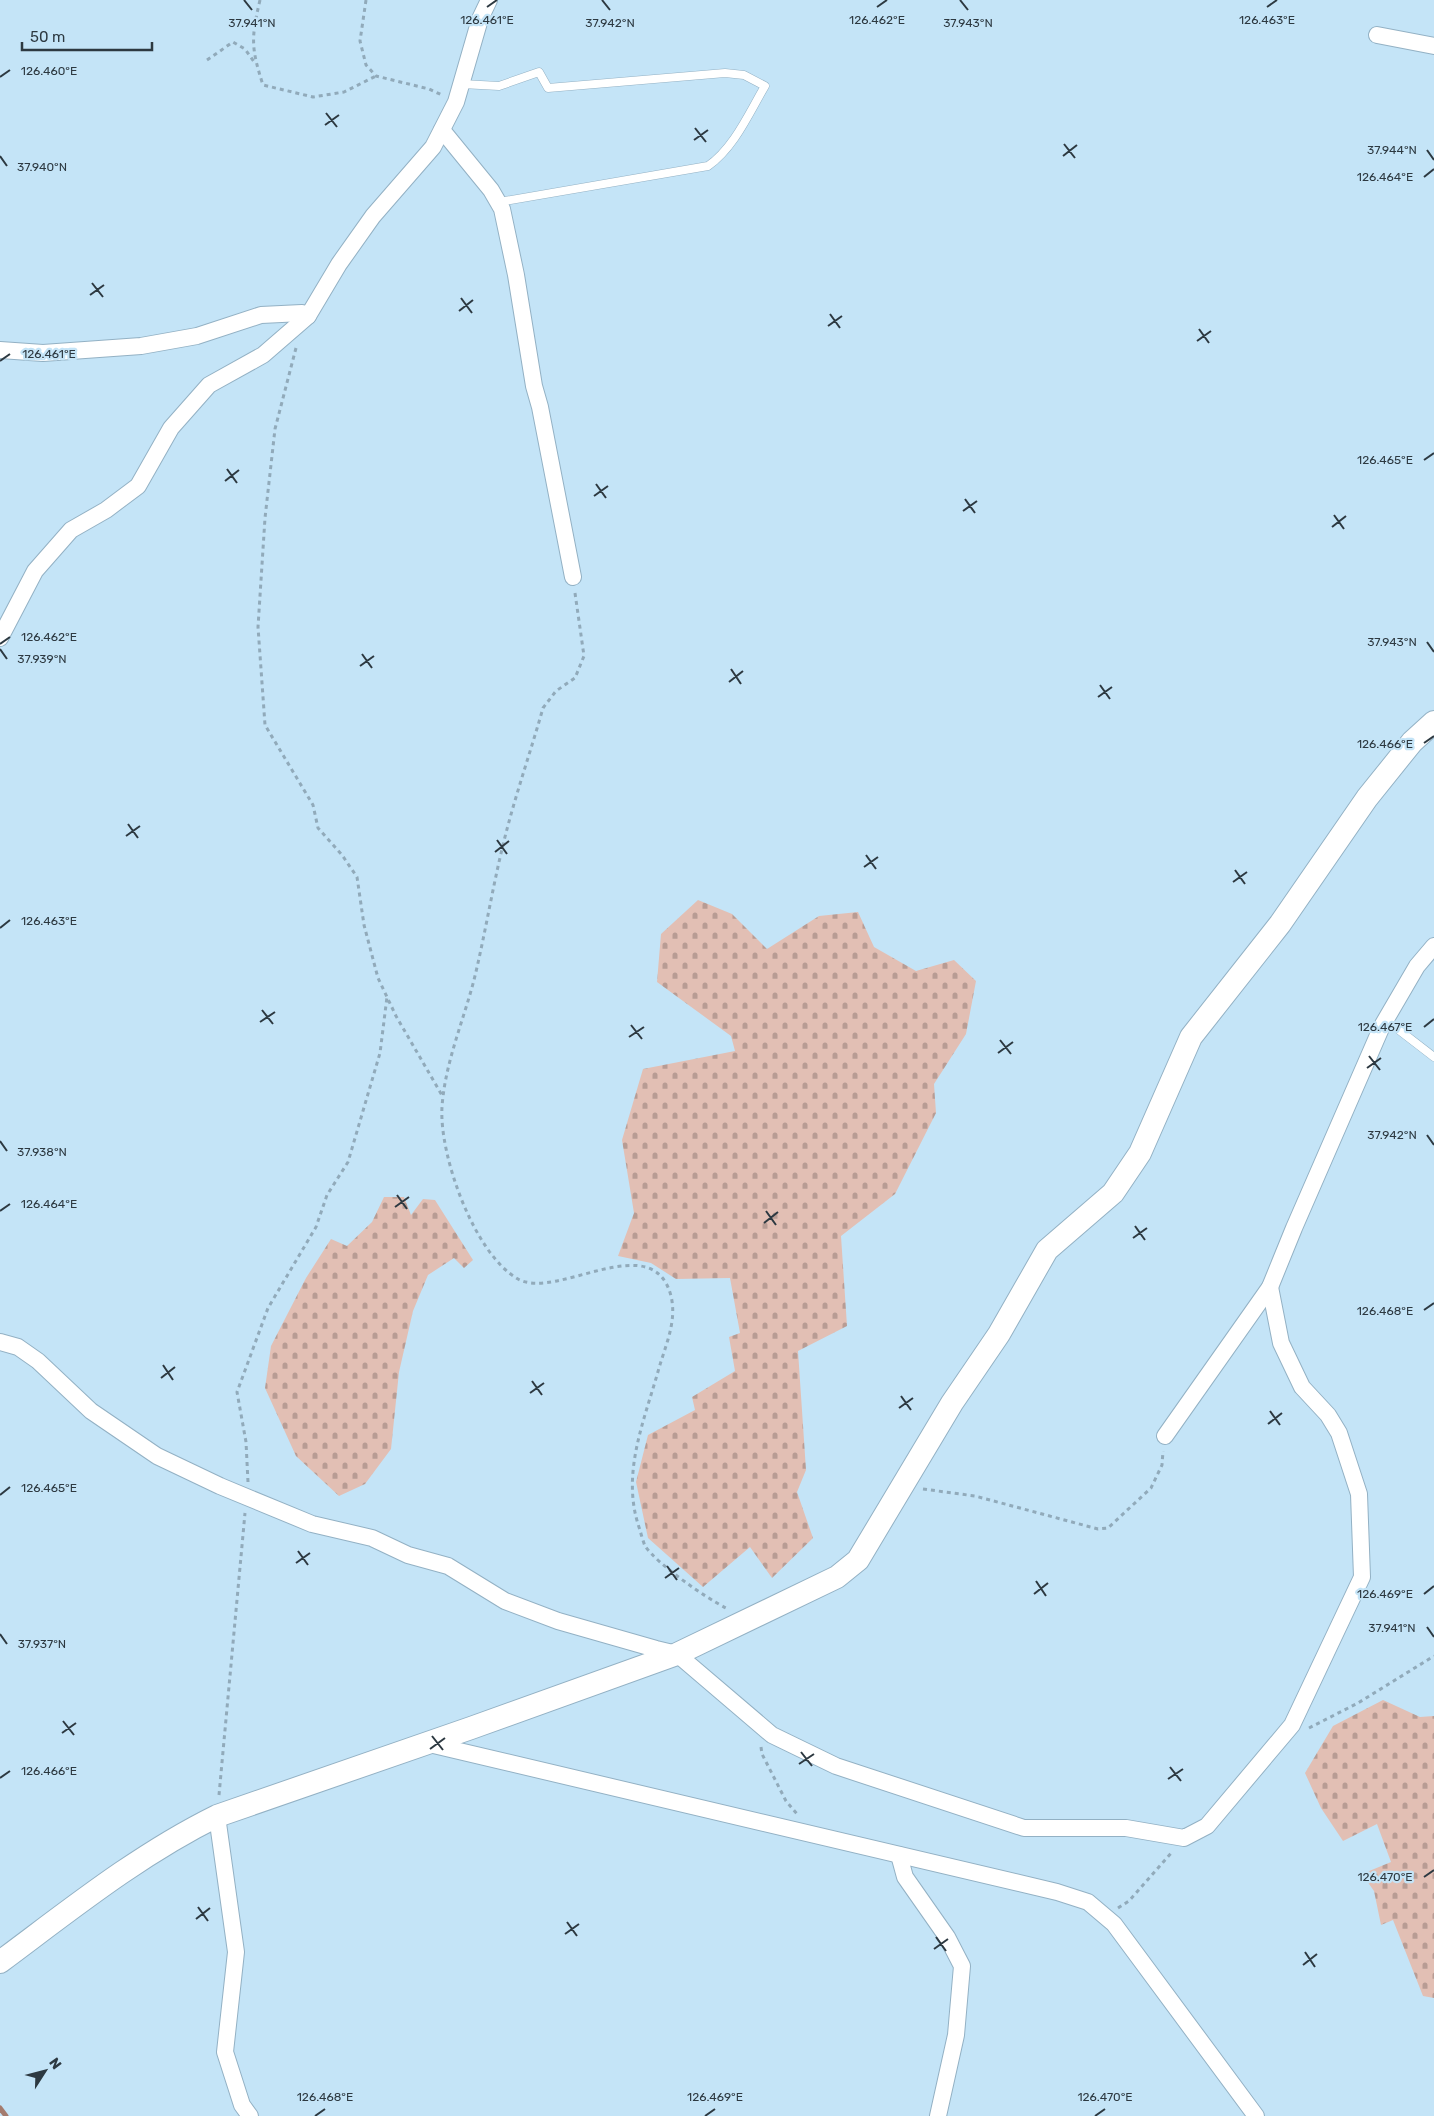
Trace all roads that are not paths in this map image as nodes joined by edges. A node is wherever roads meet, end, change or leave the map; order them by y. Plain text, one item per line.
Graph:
1 (489, 0) edge
2 (1377, 34) dead end
3 (1434, 46) edge
4 (462, 84) junction
5 (442, 130) junction
6 (498, 202) junction
7 (305, 318) junction
8 (0, 350) edge
9 (573, 577) road end
10 (0, 638) edge
11 (1434, 722) edge
12 (1434, 946) edge
13 (1386, 1020) junction
14 (1434, 1058) edge
15 (1270, 1287) junction
16 (0, 1342) edge
17 (1165, 1436) road end
18 (677, 1654) junction
19 (425, 1744) junction
20 (217, 1816) junction
21 (899, 1854) junction
22 (0, 1962) edge
23 (250, 2116) edge
24 (938, 2116) edge
25 (1256, 2116) edge

1 - 4 street
2 - 3 street
4 - 5 street
4 - 6 lane
5 - 6 street
5 - 7 street
6 - 9 street
7 - 8 street
7 - 10 street
11 - 18 street
12 - 13 street
13 - 14 lane
13 - 15 street
15 - 17 street
15 - 18 street
16 - 18 street
18 - 19 street
19 - 20 street
19 - 21 street
20 - 22 street
20 - 23 street
21 - 24 street
21 - 25 street

